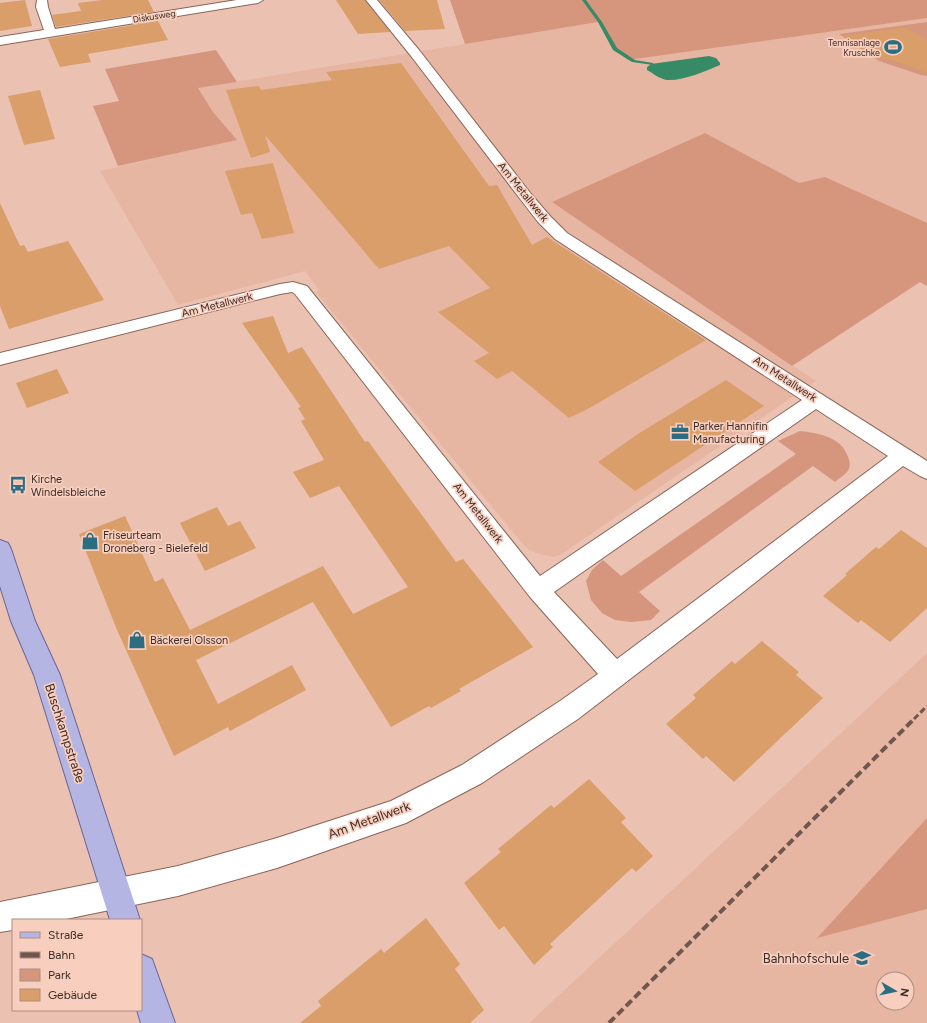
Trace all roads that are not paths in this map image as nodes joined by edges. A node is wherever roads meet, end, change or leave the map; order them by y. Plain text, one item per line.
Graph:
1 (42, 0) edge
2 (258, 0) edge
3 (371, 0) edge
4 (51, 33) junction
5 (0, 41) edge
6 (0, 359) edge
7 (816, 400) junction
8 (902, 456) junction
9 (927, 471) edge
10 (0, 549) edge
11 (538, 590) junction
12 (615, 675) junction
13 (121, 906) edge
14 (0, 917) edge
15 (142, 973) edge
16 (158, 1023) edge

1 - 4 street
2 - 4 street, Diskusweg
3 - 7 street, Am Metallwerk
4 - 5 street, Diskusweg
6 - 11 street, Am Metallwerk
7 - 8 street, Am Metallwerk
7 - 11 street
8 - 9 street
8 - 12 street, Am Metallwerk
10 - 13 main road, Buschkampstraße
11 - 12 street, Am Metallwerk
12 - 13 street, Am Metallwerk
13 - 14 street, Am Metallwerk
15 - 16 main road

